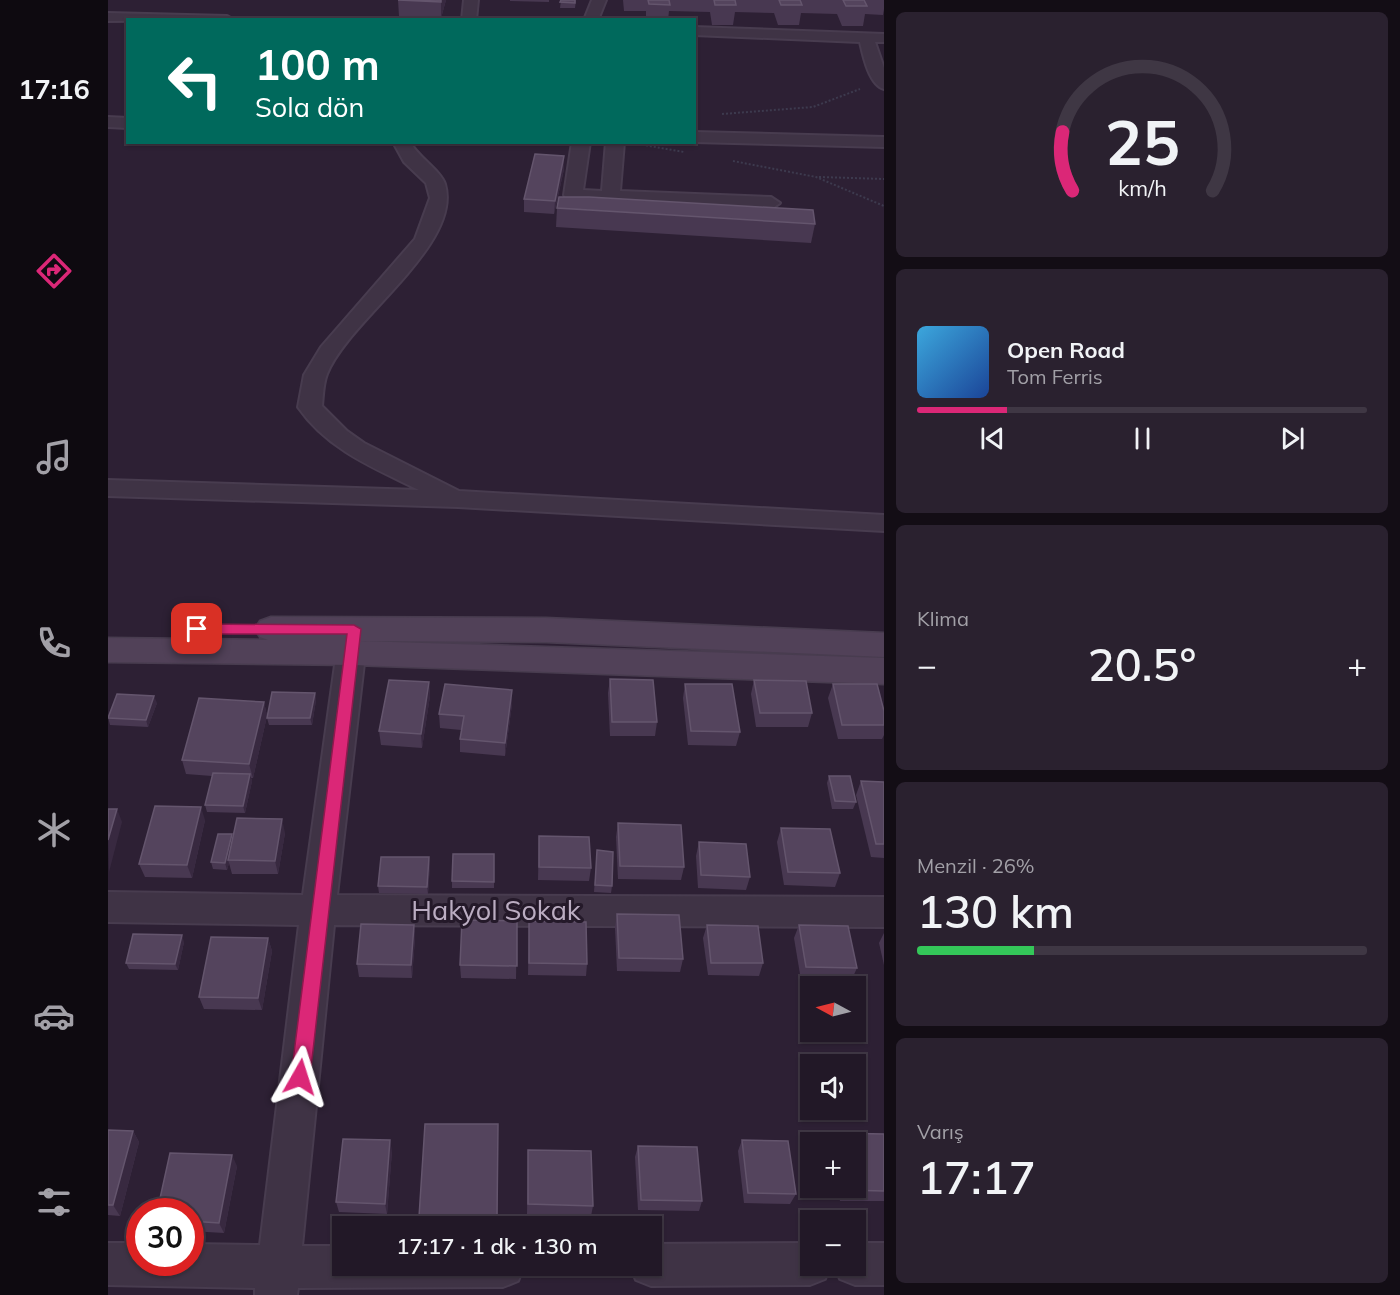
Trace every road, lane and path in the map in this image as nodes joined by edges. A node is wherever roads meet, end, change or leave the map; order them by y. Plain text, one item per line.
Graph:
1 (471, 0) edge
2 (599, 0) edge
3 (108, 17) edge
4 (148, 18) edge
5 (469, 18) edge
6 (592, 18) edge
7 (696, 31) edge
8 (866, 38) junction
9 (884, 38) edge
10 (884, 84) edge
11 (863, 88) dead end
12 (714, 116) dead end
13 (108, 122) edge
14 (126, 123) edge
15 (884, 142) edge
16 (402, 144) edge
17 (581, 144) edge
18 (615, 144) edge
19 (672, 144) edge
20 (692, 145) edge
21 (724, 160) dead end
22 (816, 177) junction
23 (884, 179) edge
24 (611, 196) junction
25 (771, 203) dead end
26 (884, 206) edge
27 (108, 488) edge
28 (458, 499) junction
29 (884, 523) edge
30 (108, 628) edge
31 (353, 641) junction
32 (884, 645) edge
33 (108, 650) edge
34 (884, 671) edge
35 (108, 907) edge
36 (318, 910) junction
37 (884, 912) edge
38 (108, 1264) edge
39 (800, 1264) edge
40 (866, 1264) edge
41 (884, 1264) edge
42 (662, 1265) edge
43 (353, 1276) edge
44 (278, 1281) edge

1 - 5 street
2 - 6 street
3 - 4 street
7 - 8 street
8 - 9 street
8 - 10 street
11 - 12 path
13 - 14 street
15 - 20 street
16 - 28 street
17 - 24 street
18 - 24 street
19 - 20 path
21 - 22 path
22 - 23 path
22 - 26 path
24 - 25 street
27 - 28 street
28 - 29 street
30 - 31 main road
31 - 32 main road
31 - 33 main road
31 - 34 main road
31 - 36 street
35 - 36 street, Hakyol Sokak
36 - 37 street, Hakyol Sokak
36 - 44 street
38 - 44 street
39 - 42 street
40 - 41 street
43 - 44 street

